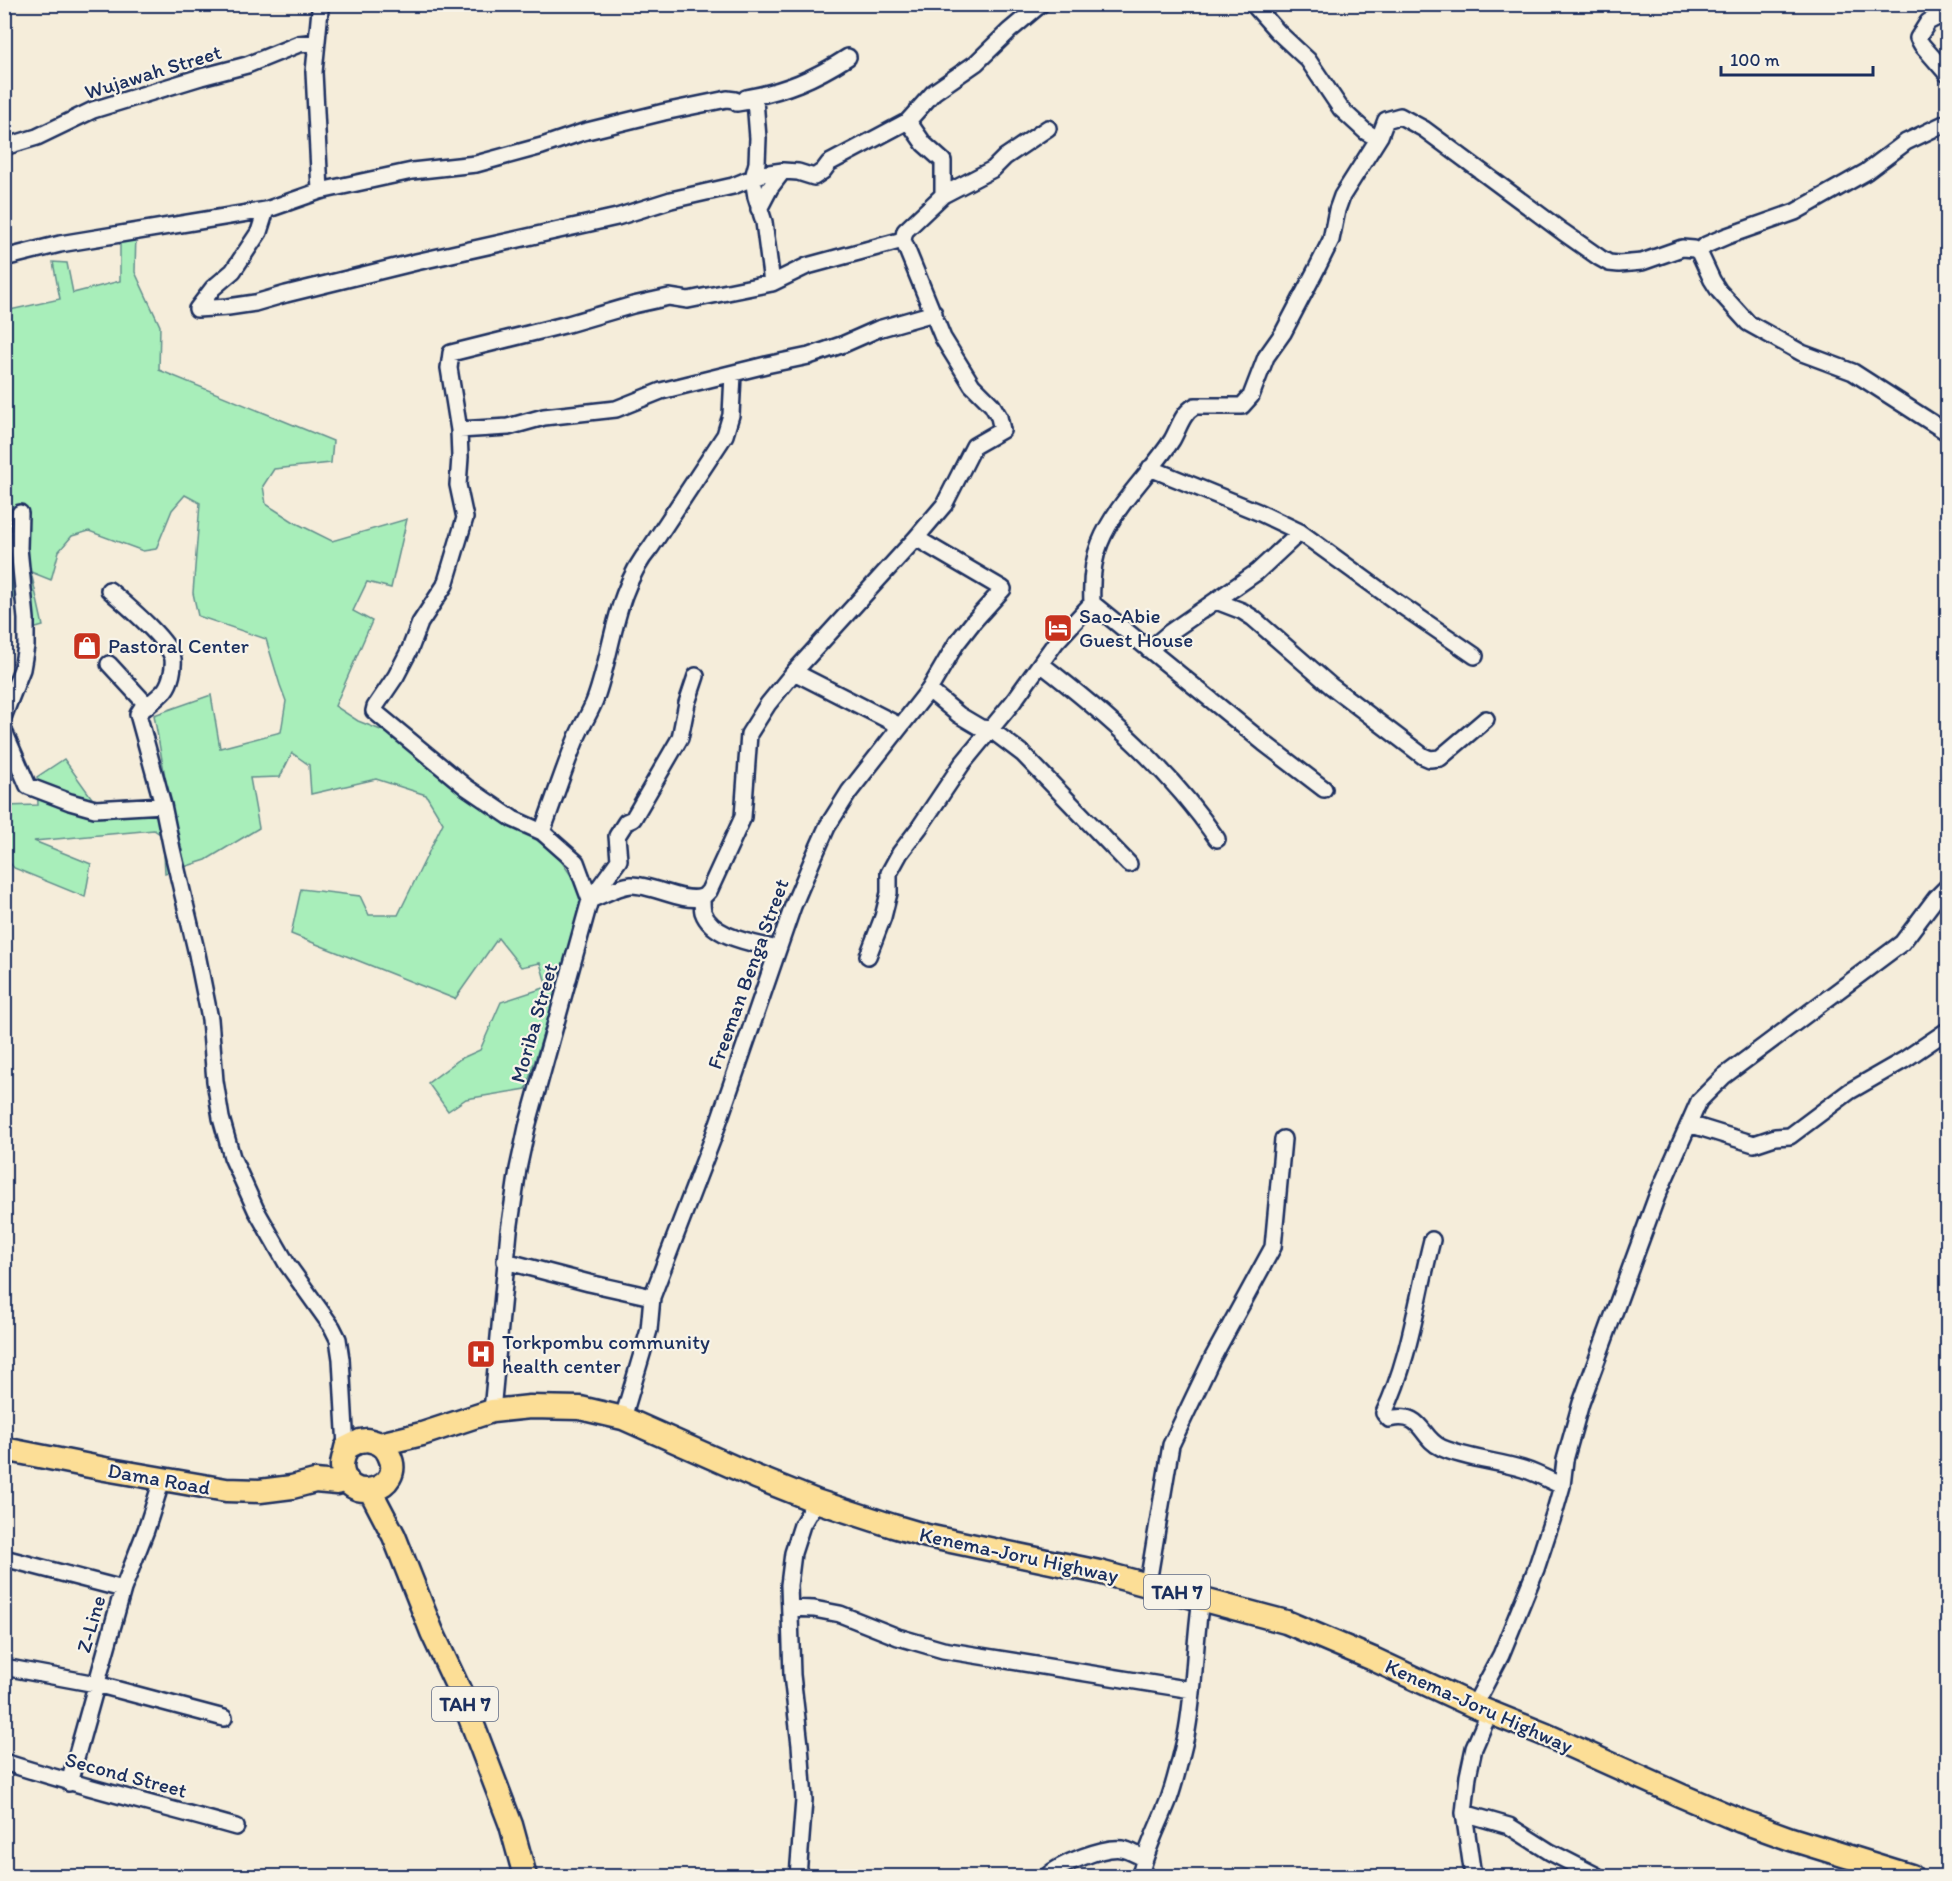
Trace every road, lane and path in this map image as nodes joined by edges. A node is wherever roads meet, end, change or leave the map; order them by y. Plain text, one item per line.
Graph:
1 (1041, 4) edge
2 (1253, 4) edge
3 (322, 6) edge
4 (1945, 13) dead end
5 (315, 42) junction
6 (848, 57) dead end
7 (1947, 75) edge
8 (735, 100) junction
9 (908, 121) junction
10 (1947, 122) edge
11 (1048, 128) dead end
12 (1380, 136) junction
13 (4, 147) edge
14 (783, 171) junction
15 (753, 177) junction
16 (320, 191) junction
17 (944, 195) junction
18 (759, 209) junction
19 (266, 210) junction
20 (903, 240) junction
21 (1699, 252) junction
22 (4, 258) edge
23 (772, 283) junction
24 (934, 313) junction
25 (733, 374) junction
26 (459, 430) junction
27 (1947, 433) edge
28 (1150, 468) junction
29 (20, 513) dead end
30 (1300, 532) junction
31 (916, 538) junction
32 (109, 590) dead end
33 (1216, 602) junction
34 (1092, 603) junction
35 (1149, 650) junction
36 (1475, 656) dead end
37 (109, 664) dead end
38 (1041, 664) junction
39 (794, 672) junction
40 (696, 676) dead end
41 (929, 690) junction
42 (138, 714) junction
43 (4, 715) edge
44 (1486, 719) dead end
45 (900, 726) junction
46 (990, 729) junction
47 (4, 731) edge
48 (1324, 789) dead end
49 (163, 805) junction
50 (542, 832) junction
51 (1217, 839) dead end
52 (1129, 864) dead end
53 (1947, 886) edge
54 (702, 897) junction
55 (590, 900) junction
56 (777, 949) junction
57 (868, 956) dead end
58 (1947, 1030) edge
59 (1689, 1124) junction
60 (1283, 1139) dead end
61 (1432, 1240) dead end
62 (505, 1261) junction
63 (652, 1297) junction
64 (492, 1411) junction
65 (623, 1418) junction
66 (4, 1449) edge
67 (386, 1452) junction
68 (345, 1463) junction
69 (162, 1480) junction
70 (1562, 1486) junction
71 (377, 1487) junction
72 (816, 1501) junction
73 (4, 1558) edge
74 (1148, 1583) junction
75 (123, 1589) junction
76 (1201, 1599) junction
77 (790, 1608) junction
78 (4, 1667) edge
79 (96, 1684) junction
80 (1192, 1690) junction
81 (1481, 1709) junction
82 (224, 1718) dead end
83 (4, 1762) edge
84 (69, 1783) junction
85 (1464, 1813) junction
86 (236, 1827) dead end
87 (1144, 1858) junction
88 (525, 1876) edge
89 (798, 1876) edge
90 (1047, 1876) edge
91 (1140, 1876) edge
92 (1473, 1876) edge
93 (1597, 1876) edge
94 (1911, 1876) edge

1 - 9 street
2 - 12 street
3 - 5 street
4 - 7 street
5 - 13 street, Wujawah Street
5 - 16 street
6 - 8 street
8 - 15 street
8 - 16 street
9 - 14 street
9 - 17 street
10 - 21 street
11 - 17 street
12 - 21 street
12 - 28 street
14 - 15 street
14 - 18 street
15 - 18 street
15 - 19 street
16 - 19 street
17 - 20 street
18 - 23 street
19 - 22 street
20 - 23 street
20 - 24 street
21 - 27 street
23 - 26 street
24 - 25 street
24 - 31 street
25 - 26 street
25 - 50 street
26 - 50 street
28 - 30 street
28 - 34 street
29 - 43 street
30 - 33 street
30 - 36 street
31 - 39 street
31 - 41 street, Freeman Benga Street
32 - 42 street
33 - 35 street
33 - 44 street
34 - 35 street
34 - 38 street
35 - 48 street
37 - 42 street
38 - 46 street
38 - 51 street
39 - 45 street
39 - 54 street
40 - 55 street, Moriba Street
41 - 45 street, Freeman Benga Street
41 - 46 street
42 - 49 street
45 - 56 street, Freeman Benga Street
46 - 52 street
46 - 57 street
47 - 49 street
49 - 68 street
50 - 55 street
53 - 59 street
54 - 55 street
54 - 56 street
55 - 62 street, Moriba Street
56 - 63 street, Freeman Benga Street
58 - 59 street
59 - 70 street
60 - 74 street
61 - 70 street
62 - 63 street
62 - 64 street, Moriba Street
63 - 65 street, Freeman Benga Street
64 - 65 highway, Kenema-Joru Highway / TAH 7
64 - 67 highway, Kenema-Joru Highway / TAH 7
65 - 72 highway, Kenema-Joru Highway / TAH 7
66 - 69 highway, Dama Road
67 - 68 highway
67 - 71 highway
68 - 69 highway, Dama Road
68 - 71 highway
69 - 75 street, Z-Line
70 - 81 street
71 - 88 highway, TAH 7
72 - 74 highway, Kenema-Joru Highway / TAH 7
72 - 77 street
73 - 75 street
74 - 76 highway, Kenema-Joru Highway / TAH 7
75 - 79 street, Z-Line
76 - 80 street
76 - 81 highway, Kenema-Joru Highway / TAH 7
77 - 80 street
77 - 89 street
78 - 79 street
79 - 82 street
79 - 84 street, Z-Line
80 - 87 street
81 - 85 street
81 - 94 highway, Kenema-Joru Highway / TAH 7
83 - 84 street, Second Street
84 - 86 street, Second Street
85 - 92 street
85 - 93 street
87 - 90 street
87 - 91 street

